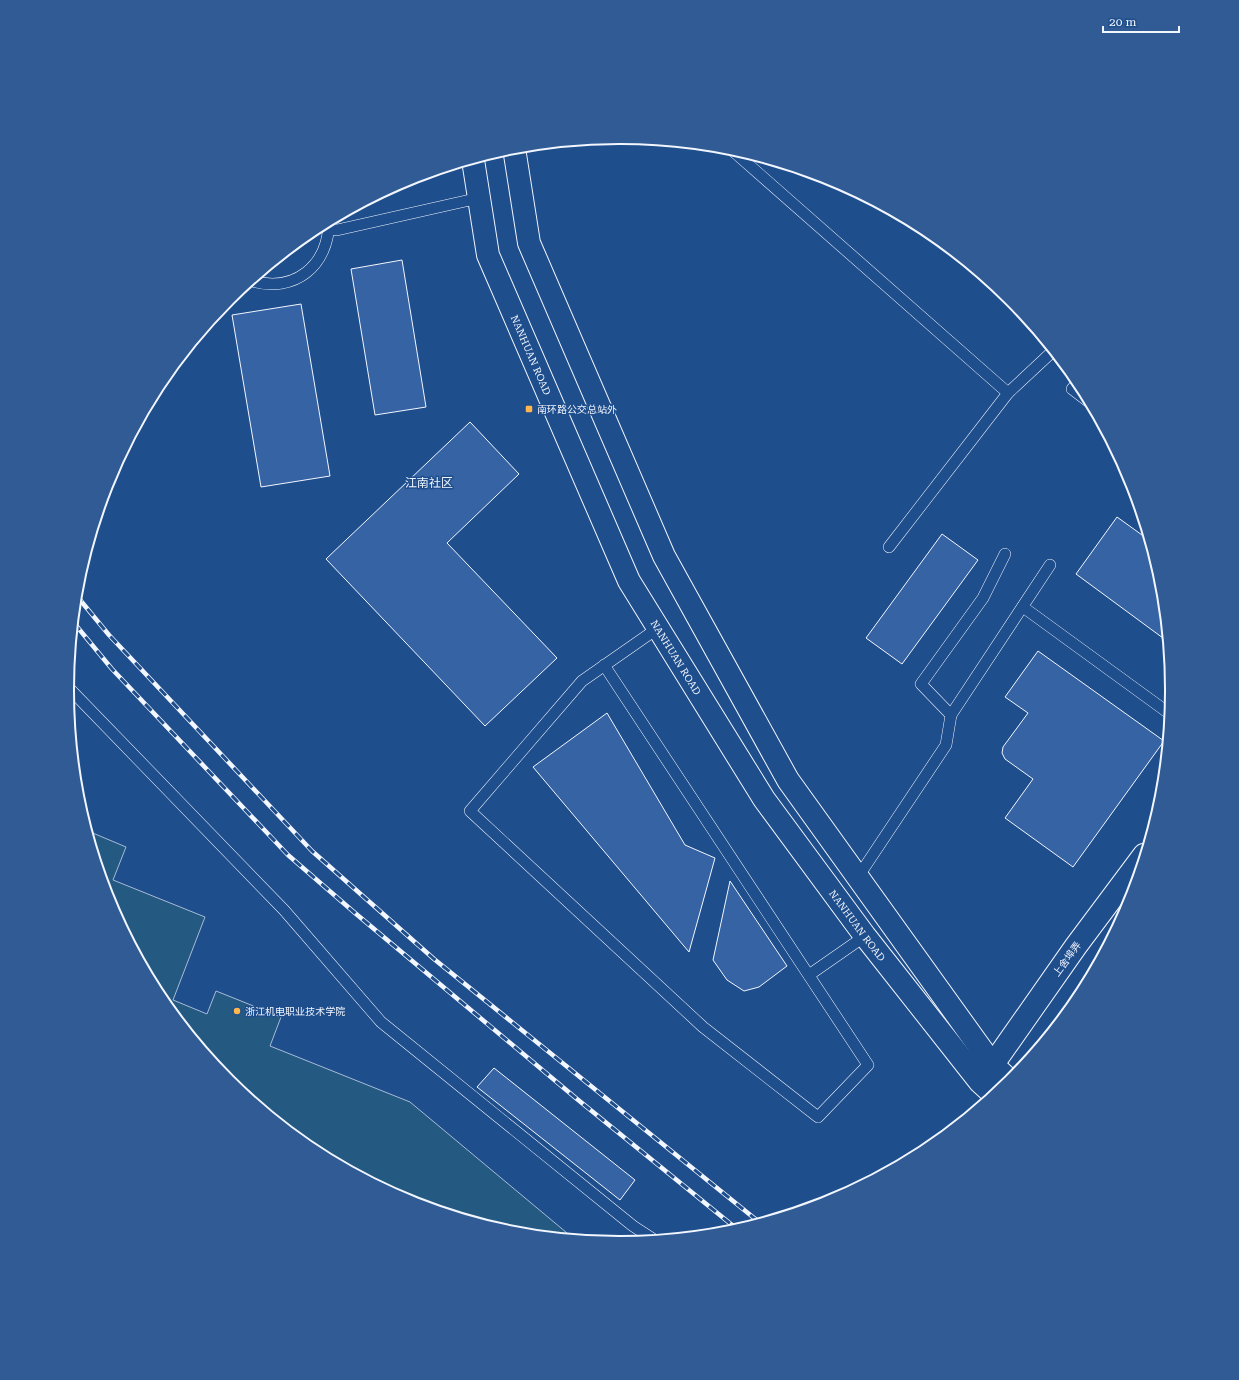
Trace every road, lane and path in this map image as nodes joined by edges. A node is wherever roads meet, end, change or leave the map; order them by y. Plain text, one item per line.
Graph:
1 (515, 155) edge
2 (742, 159) edge
3 (474, 164) edge
4 (479, 198) junction
5 (331, 227) edge
6 (329, 229) edge
7 (257, 282) edge
8 (1049, 354) edge
9 (1008, 393) junction
10 (889, 547) dead end
11 (1005, 554) dead end
12 (1050, 565) dead end
13 (1023, 607) junction
14 (658, 628) junction
15 (604, 665) junction
16 (74, 693) edge
17 (1164, 710) edge
18 (951, 716) junction
19 (1135, 866) edge
20 (858, 877) junction
21 (865, 936) junction
22 (809, 975) junction
23 (988, 1085) edge
24 (646, 1235) edge

1 - 20 main road, NANHUAN ROAD
2 - 9 lane
3 - 4 main road, NANHUAN ROAD
4 - 5 lane
4 - 14 main road, NANHUAN ROAD
6 - 7 lane
8 - 9 lane
9 - 10 lane
11 - 18 lane
12 - 13 lane
13 - 17 lane
13 - 18 lane
14 - 15 lane
14 - 21 main road, NANHUAN ROAD
15 - 22 lane
15 - 22 lane
16 - 24 lane
18 - 20 lane
19 - 23 main road, 上舍埠弄
20 - 23 main road, NANHUAN ROAD
21 - 22 lane
21 - 23 main road, NANHUAN ROAD

